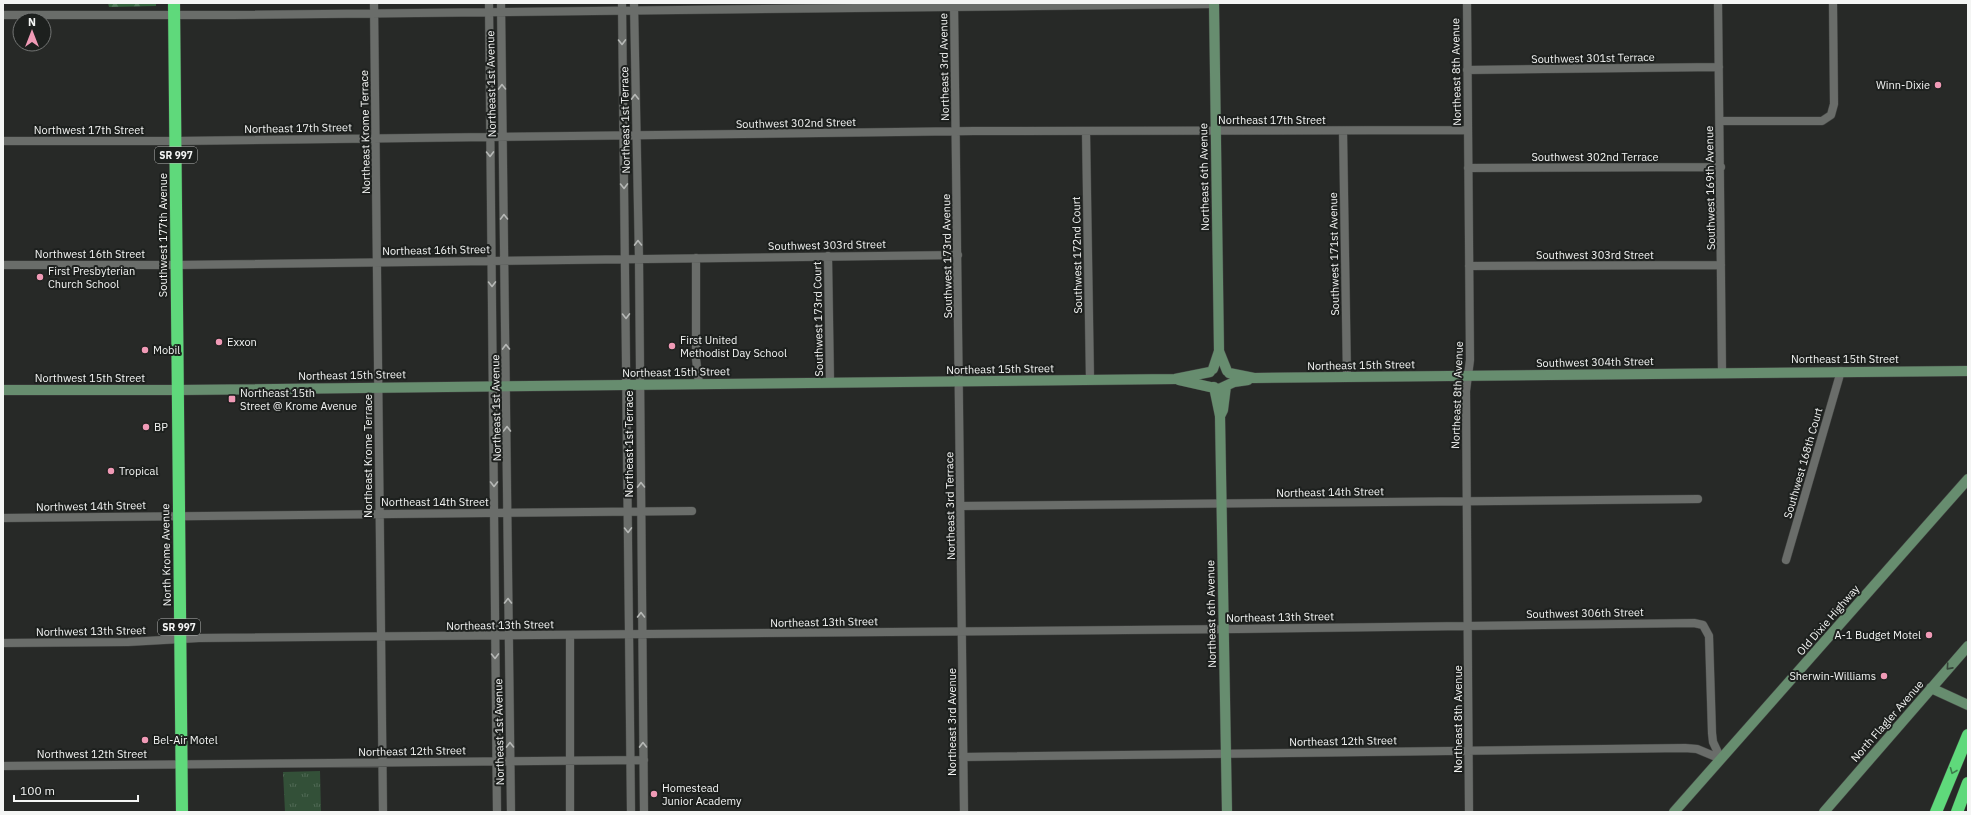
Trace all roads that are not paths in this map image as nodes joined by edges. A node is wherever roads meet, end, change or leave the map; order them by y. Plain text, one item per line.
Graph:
1 (174, 3) edge
2 (374, 3) edge
3 (1214, 3) edge
4 (1467, 3) edge
5 (1718, 3) edge
6 (1833, 3) edge
7 (1076, 4) edge
8 (954, 5) edge
9 (622, 6) edge
10 (634, 6) edge
11 (694, 6) edge
12 (489, 7) edge
13 (501, 7) edge
14 (375, 12) junction
15 (3, 15) edge
16 (174, 16) junction
17 (1719, 67) junction
18 (1467, 70) junction
19 (1720, 121) junction
20 (1468, 130) junction
21 (956, 131) junction
22 (1086, 131) junction
23 (1215, 131) junction
24 (1343, 131) junction
25 (490, 136) junction
26 (503, 136) junction
27 (623, 136) junction
28 (636, 136) junction
29 (376, 138) junction
30 (3, 141) edge
31 (176, 141) junction
32 (1721, 167) junction
33 (1468, 168) junction
34 (958, 255) junction
35 (828, 256) junction
36 (696, 258) junction
37 (625, 259) junction
38 (639, 259) junction
39 (492, 260) junction
40 (505, 260) junction
41 (377, 262) junction
42 (3, 265) edge
43 (177, 265) junction
44 (1721, 265) junction
45 (1469, 266) junction
46 (1219, 351) junction
47 (1212, 370) junction
48 (1841, 371) junction
49 (1968, 371) edge
50 (1228, 372) junction
51 (1722, 372) junction
52 (1468, 376) junction
53 (1347, 377) junction
54 (1254, 378) junction
55 (1175, 379) junction
56 (1090, 380) junction
57 (960, 381) junction
58 (830, 382) junction
59 (626, 384) junction
60 (640, 384) junction
61 (699, 384) junction
62 (493, 386) junction
63 (507, 386) junction
64 (1226, 386) junction
65 (379, 387) junction
66 (1213, 387) junction
67 (3, 390) edge
68 (178, 390) junction
69 (1220, 416) junction
70 (178, 442) joint
71 (1968, 478) edge
72 (1698, 499) dead end
73 (1467, 502) junction
74 (1222, 504) junction
75 (961, 506) junction
76 (627, 511) junction
77 (641, 511) junction
78 (692, 511) dead end
79 (494, 512) junction
80 (508, 512) junction
81 (379, 513) junction
82 (178, 516) junction
83 (3, 518) edge
84 (1786, 560) dead end
85 (1468, 626) junction
86 (1224, 629) junction
87 (963, 631) junction
88 (570, 635) junction
89 (629, 635) junction
90 (641, 635) junction
91 (495, 636) junction
92 (508, 636) junction
93 (381, 638) junction
94 (180, 640) junction
95 (3, 643) edge
96 (1968, 646) edge
97 (1931, 688) junction
98 (1968, 705) edge
99 (1968, 735) edge
100 (1469, 750) junction
101 (1226, 753) junction
102 (963, 757) junction
103 (1721, 759) junction
104 (570, 760) junction
105 (630, 760) junction
106 (644, 760) junction
107 (496, 761) junction
108 (511, 761) junction
109 (382, 763) junction
110 (181, 765) junction
111 (3, 766) edge
112 (1968, 783) edge
113 (182, 812) edge
114 (383, 812) edge
115 (497, 812) edge
116 (511, 812) edge
117 (570, 812) edge
118 (631, 812) edge
119 (644, 812) edge
120 (964, 812) edge
121 (1226, 812) edge
122 (1469, 812) edge
123 (1674, 812) edge
124 (1824, 812) edge
125 (1936, 812) edge
126 (1956, 812) edge

1 - 16 highway, Southwest 177th Avenue / SR 997
2 - 14 street, Northeast Krome Terrace
3 - 7 street
3 - 23 street, Northeast 6th Avenue
4 - 18 street, Northeast 8th Avenue
5 - 17 street, Southwest 169th Avenue
6 - 19 street
7 - 8 street
8 - 11 street
8 - 21 street, Northeast 3rd Avenue
9 - 10 street
9 - 13 street
9 -> 27 street, Northeast 1st Terrace
10 - 11 street
28 -> 10 street, Northeast 1st Terrace
12 - 13 street
12 - 14 street
12 - 25 street, Northeast 1st Avenue
26 -> 13 street, Northeast 1st Avenue
14 - 16 street
14 - 29 street, Northeast Krome Terrace
15 - 16 street
16 - 31 highway, Southwest 177th Avenue / SR 997
17 - 18 street, Southwest 301st Terrace
17 - 19 street, Southwest 169th Avenue
18 - 20 street, Northeast 8th Avenue
19 - 32 street, Southwest 169th Avenue
20 - 24 street, Northeast 17th Street
20 - 33 street, Northeast 8th Avenue
21 - 22 street, Northeast 17th Street
21 - 28 street, Southwest 302nd Street
21 - 34 street, Southwest 173rd Avenue
22 - 23 street, Northeast 17th Street
22 - 56 street, Southwest 172nd Court
23 - 24 street, Northeast 17th Street
23 - 46 street, Northeast 6th Avenue
24 - 53 street, Southwest 171st Avenue
25 - 26 street, Northeast 17th Street
25 - 29 street, Northeast 17th Street
25 -> 39 street, Northeast 1st Avenue
26 - 27 street, Northeast 17th Street
40 -> 26 street, Northeast 1st Avenue
27 - 28 street, Northeast 17th Street
27 -> 37 street, Northeast 1st Terrace
38 -> 28 street, Northeast 1st Terrace
29 - 31 street, Northeast 17th Street
29 - 41 street, Northeast Krome Terrace
30 - 31 street, Northwest 17th Street
31 - 43 highway, Southwest 177th Avenue / SR 997
32 - 33 street, Southwest 302nd Terrace
32 - 44 street, Southwest 169th Avenue
33 - 45 street, Northeast 8th Avenue
34 - 35 street, Southwest 303rd Street
34 - 57 street, Southwest 173rd Avenue
35 - 36 street, Southwest 303rd Street
35 - 58 street, Southwest 173rd Court
36 - 38 street, Northeast 16th Street
36 - 61 street
37 - 38 street, Northeast 16th Street
37 - 40 street, Northeast 16th Street
37 -> 59 street, Northeast 1st Terrace
38 - 60 street, Northeast 1st Terrace
39 - 40 street, Northeast 16th Street
39 - 41 street, Northeast 16th Street
39 -> 62 street, Northeast 1st Avenue
63 -> 40 street, Northeast 1st Avenue
41 - 43 street, Northeast 16th Street
41 - 65 street, Northeast Krome Terrace
42 - 43 street, Northwest 16th Street
43 - 68 highway, Southwest 177th Avenue / SR 997
44 - 45 street, Southwest 303rd Street
44 - 51 street, Southwest 169th Avenue
45 - 52 street, Northeast 8th Avenue
46 - 47 street, Northeast 6th Avenue
46 - 50 street, Northeast 6th Avenue
47 - 50 street
47 - 55 street, Northeast 15th Street
47 - 66 street
48 - 49 street, Northeast 15th Street
48 - 51 street, Northeast 15th Street
48 - 84 street, Southwest 168th Court
50 - 54 street, Northeast 15th Street
50 - 64 street
51 - 52 street, Southwest 304th Street
52 - 53 street, Northeast 15th Street
52 - 73 street, Northeast 8th Avenue
53 - 54 street, Northeast 15th Street
54 - 64 street, Northeast 15th Street
55 - 56 street, Northeast 15th Street
55 - 66 street, Northeast 15th Street
56 - 57 street, Northeast 15th Street
57 - 58 street, Northeast 15th Street
57 - 75 street, Northeast 3rd Terrace
58 - 61 street, Northeast 15th Street
59 - 60 street, Northeast 15th Street
59 - 63 street, Northeast 15th Street
59 - 76 street, Northeast 1st Terrace
60 - 61 street, Northeast 15th Street
77 -> 60 street, Northeast 1st Terrace
62 - 63 street, Northeast 15th Street
62 - 65 street, Northeast 15th Street
62 -> 79 street, Northeast 1st Avenue
80 -> 63 street, Northeast 1st Avenue
64 - 66 street
64 - 69 street, Northeast 6th Avenue
65 - 68 street, Northeast 15th Street
65 - 81 street, Northeast Krome Terrace
66 - 69 street, Northeast 6th Avenue
67 - 68 street, Northwest 15th Street
68 - 70 highway, Southwest 177th Avenue / SR 997
69 - 74 street, Northeast 6th Avenue
70 - 82 highway, North Krome Avenue / SR 997
71 - 103 street, Old Dixie Highway
72 - 73 street, Northeast 14th Street
73 - 74 street, Northeast 14th Street
73 - 85 street, Northeast 8th Avenue
74 - 75 street, Northeast 14th Street
74 - 86 street, Northeast 6th Avenue
75 - 87 street, Northeast 3rd Terrace
76 - 77 street, Northeast 14th Street
76 - 80 street, Northeast 14th Street
76 -> 89 street, Northeast 1st Terrace
77 - 78 street, Northeast 14th Street
90 -> 77 street, Northeast 1st Terrace
79 - 80 street, Northeast 14th Street
79 - 81 street, Northeast 14th Street
79 - 91 street, Northeast 1st Avenue
92 -> 80 street, Northeast 1st Avenue
81 - 82 street, Northeast 14th Street
81 - 93 street, Northeast Krome Terrace
82 - 83 street, Northwest 14th Street
82 - 94 highway, North Krome Avenue / SR 997
85 - 86 street, Northeast 13th Street
85 - 100 street, Northeast 8th Avenue
85 - 103 street, Southwest 306th Street
86 - 87 street, Northeast 13th Street
86 - 101 street, Northeast 6th Avenue
87 - 90 street, Northeast 13th Street
87 - 102 street, Northeast 3rd Avenue
88 - 89 street, Northeast 13th Street
88 - 92 street, Northeast 13th Street
88 - 104 street
89 - 90 street, Northeast 13th Street
89 - 105 street, Northeast 1st Terrace
106 -> 90 street, Northeast 1st Terrace
91 - 92 street, Northeast 13th Street
91 - 93 street, Northeast 13th Street
91 -> 107 street, Northeast 1st Avenue
108 -> 92 street, Northeast 1st Avenue
93 - 94 street, Northeast 13th Street
93 - 109 street, Northeast Krome Terrace
94 - 95 street, Northwest 13th Street
94 - 110 highway, North Krome Avenue / SR 997
96 -> 97 street, North Flagler Avenue
97 - 98 street
97 - 124 street, North Flagler Avenue
99 -> 125 highway
100 - 101 street, Northeast 12th Street
100 - 103 street, Northeast 12th Street
100 - 122 street, Northeast 8th Avenue
101 - 102 street, Northeast 12th Street
101 - 121 street, Northeast 6th Avenue
102 - 120 street, Northeast 3rd Avenue
103 - 123 street, Old Dixie Highway
104 - 105 street, Northeast 12th Street
104 - 108 street, Northeast 12th Street
104 - 117 street
105 - 106 street, Northeast 12th Street
105 - 118 street, Northeast 1st Terrace
106 - 119 street, Northeast 1st Terrace
107 - 108 street, Northeast 12th Street
107 - 109 street, Northeast 12th Street
107 - 115 street, Northeast 1st Avenue
108 - 116 street, Northeast 1st Avenue
109 - 110 street, Northeast 12th Street
109 - 114 street, Northeast Krome Terrace
110 - 111 street, Northwest 12th Street
110 - 113 highway, North Krome Avenue / SR 997
112 - 126 highway

